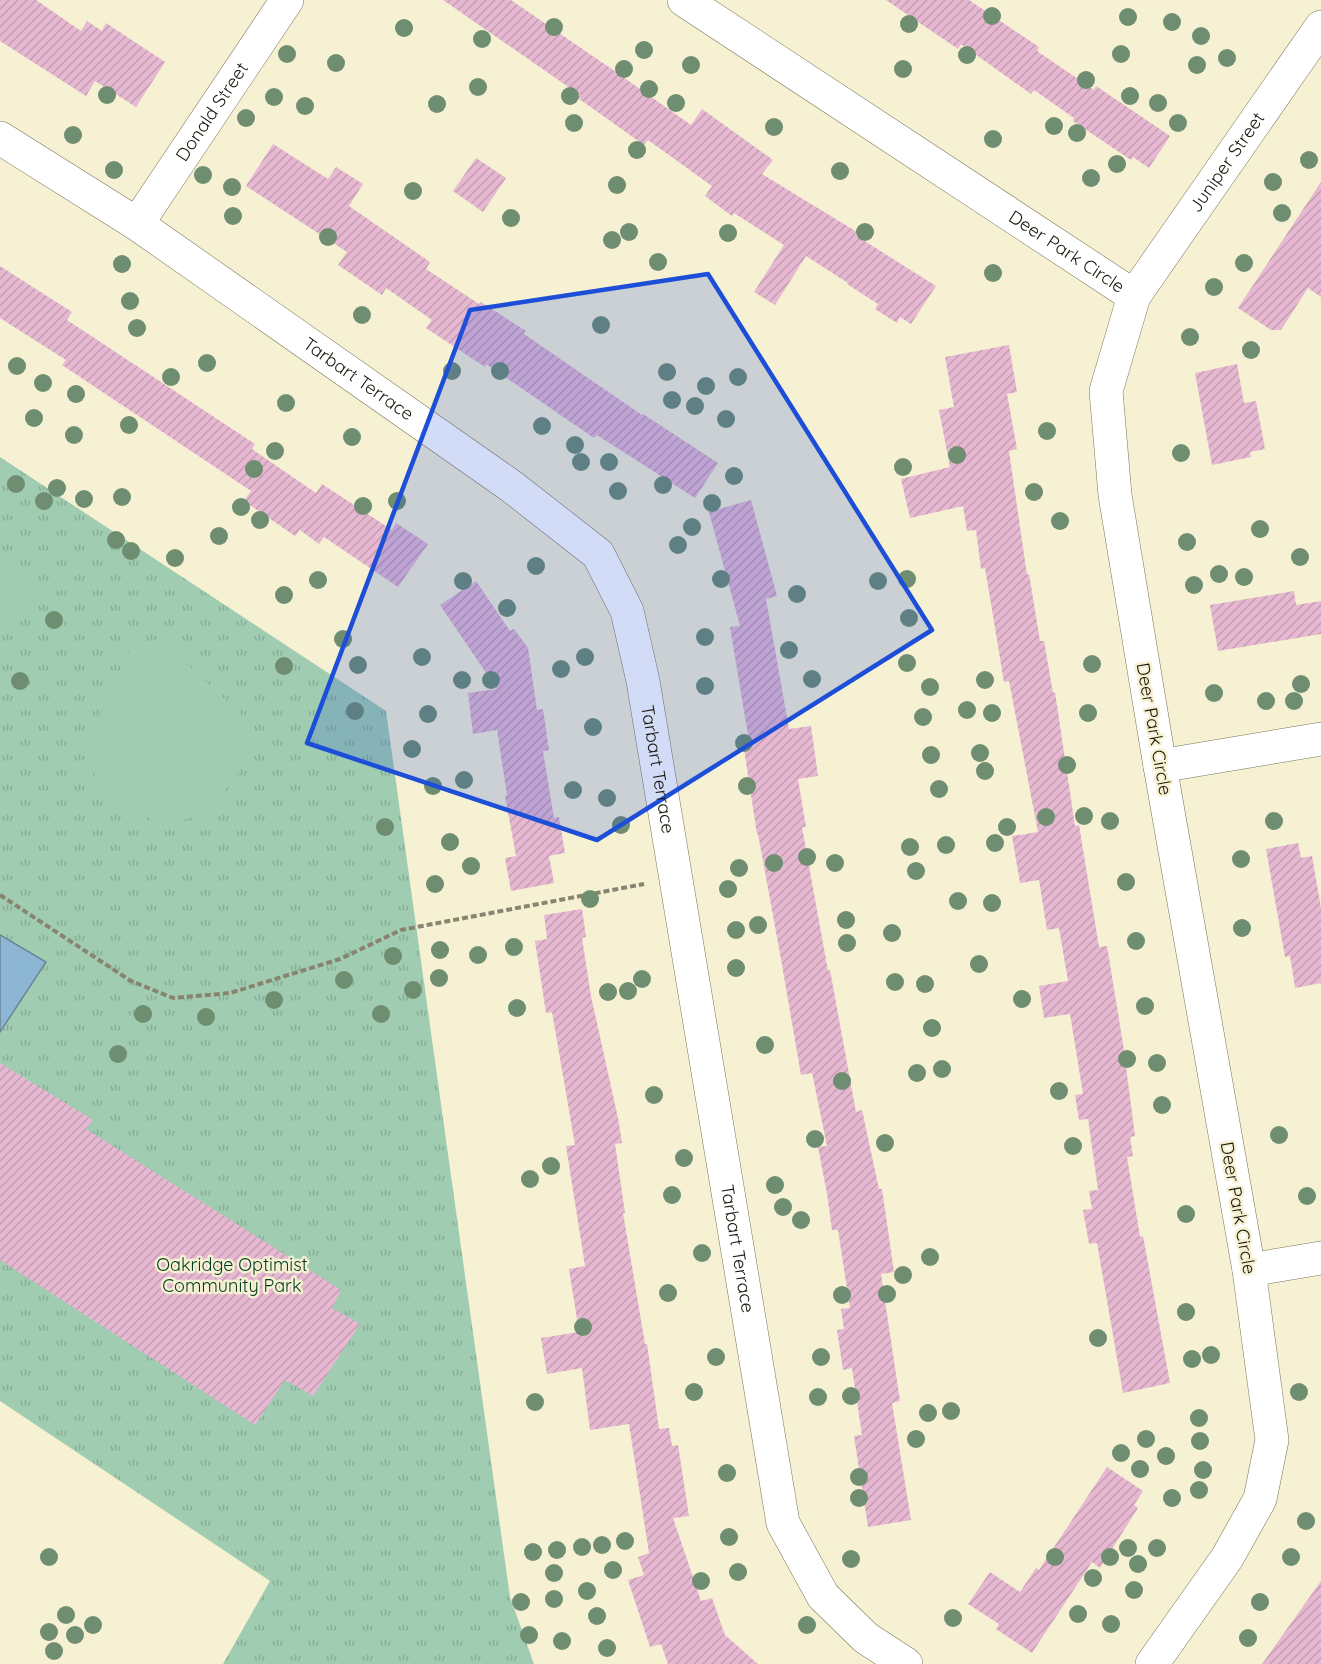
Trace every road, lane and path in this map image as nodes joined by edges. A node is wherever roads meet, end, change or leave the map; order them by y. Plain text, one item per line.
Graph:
1 (287, 0) edge
2 (684, 0) edge
3 (1321, 27) edge
4 (0, 138) edge
5 (136, 224) junction
6 (1134, 296) junction
7 (1321, 739) edge
8 (1160, 765) junction
9 (648, 883) dead end
10 (0, 895) edge
11 (1321, 1258) edge
12 (1249, 1270) junction
13 (906, 1664) edge
14 (1152, 1664) edge

1 - 5 street, Donald Street
2 - 6 street, Deer Park Circle
3 - 6 street, Juniper Street
4 - 5 street, Tarbart Terrace
5 - 13 street, Tarbart Terrace
6 - 8 street, Deer Park Circle
7 - 8 street
8 - 12 street, Deer Park Circle
9 - 10 path
11 - 12 street
12 - 14 street, Deer Park Circle

